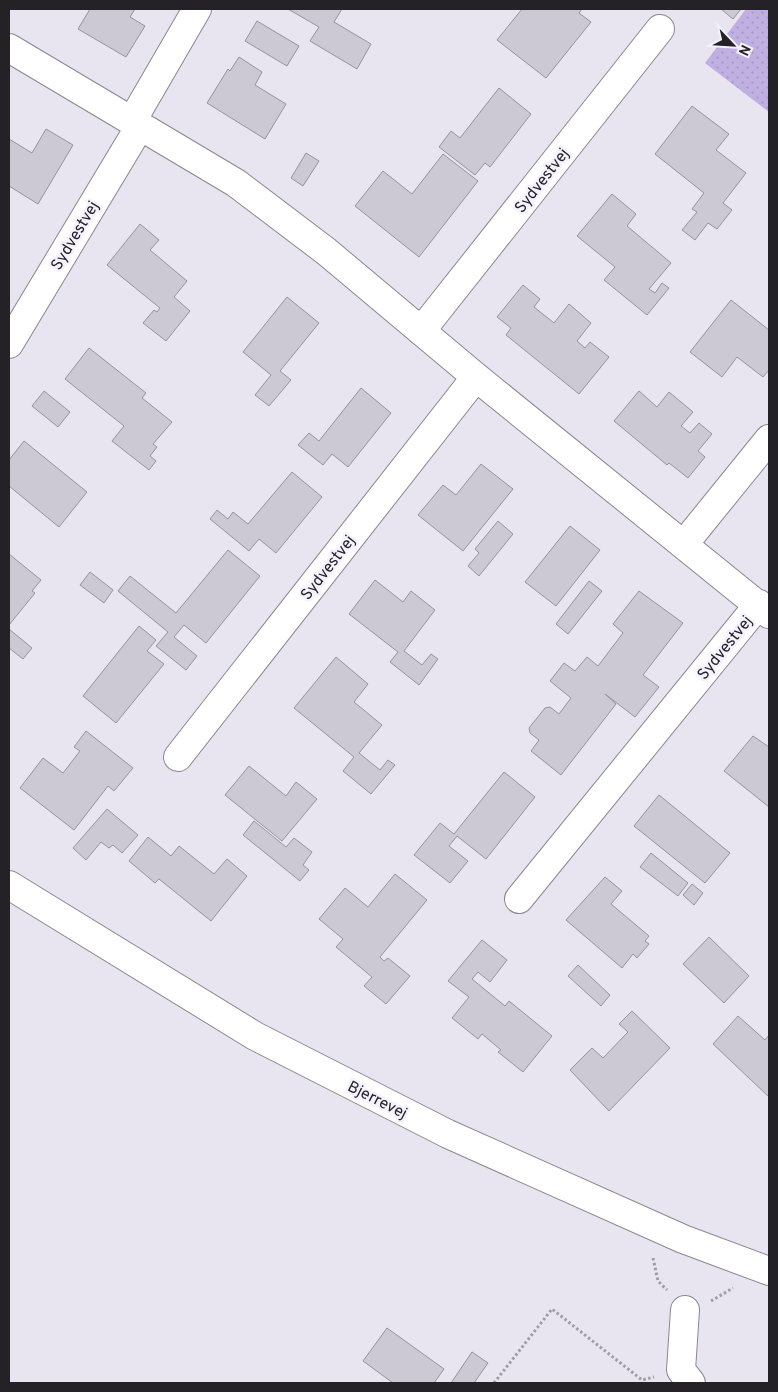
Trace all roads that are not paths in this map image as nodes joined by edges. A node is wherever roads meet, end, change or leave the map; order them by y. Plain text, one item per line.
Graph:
1 (197, 9) edge
2 (660, 29) dead end
3 (9, 48) edge
4 (136, 123) junction
5 (421, 331) junction
6 (9, 344) edge
7 (476, 377) junction
8 (769, 439) edge
9 (684, 544) junction
10 (764, 609) edge
11 (178, 758) dead end
12 (9, 885) edge
13 (519, 900) dead end
14 (769, 1271) edge
15 (685, 1310) dead end
16 (686, 1377) edge

1 - 4 street, Sydvestvej
2 - 5 street, Sydvestvej
3 - 4 street, Sydvestvej
4 - 5 street, Sydvestvej
4 - 6 street, Sydvestvej
5 - 7 street, Sydvestvej
7 - 9 street, Sydvestvej
7 - 11 street, Sydvestvej
8 - 9 street
9 - 10 street, Sydvestvej
10 - 13 street, Sydvestvej
12 - 14 street, Bjerrevej
15 - 16 street

